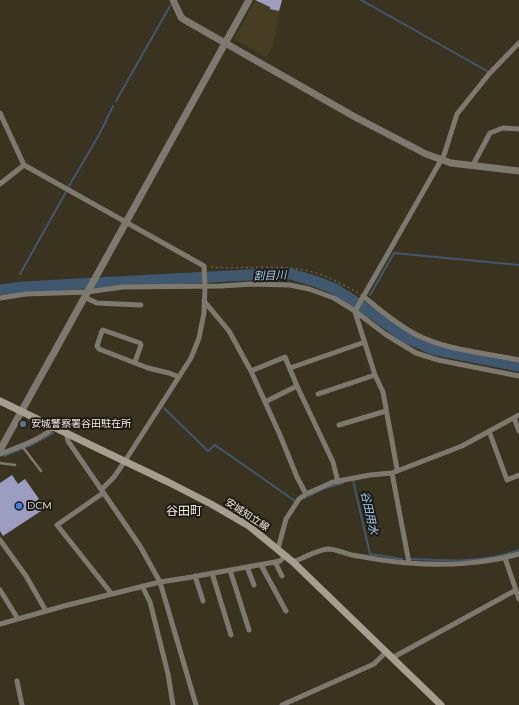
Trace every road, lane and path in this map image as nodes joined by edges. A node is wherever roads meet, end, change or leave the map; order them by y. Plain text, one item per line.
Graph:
1 (249, 0) edge
2 (175, 1) edge
3 (225, 43) junction
4 (519, 43) edge
5 (0, 113) edge
6 (519, 129) edge
7 (441, 160) junction
8 (24, 165) junction
9 (473, 165) junction
10 (519, 170) edge
11 (0, 184) edge
12 (126, 222) junction
13 (205, 268) junction
14 (205, 284) junction
15 (85, 295) junction
16 (363, 296) junction
17 (0, 298) edge
18 (204, 301) junction
19 (141, 305) dead end
20 (355, 311) junction
21 (364, 342) junction
22 (519, 360) edge
23 (135, 362) junction
24 (290, 368) junction
25 (251, 371) junction
26 (376, 375) junction
27 (519, 376) edge
28 (179, 377) junction
29 (298, 386) junction
30 (318, 394) dead end
31 (0, 401) edge
32 (266, 402) junction
33 (21, 410) junction
34 (386, 410) junction
35 (519, 415) edge
36 (514, 418) junction
37 (339, 425) dead end
38 (53, 427) junction
39 (489, 431) junction
40 (519, 431) edge
41 (66, 433) junction
42 (22, 446) junction
43 (0, 450) edge
44 (0, 454) edge
45 (125, 461) junction
46 (0, 463) edge
47 (15, 465) dead end
48 (398, 469) junction
49 (41, 471) dead end
50 (392, 473) junction
51 (519, 475) edge
52 (338, 482) junction
53 (102, 491) junction
54 (306, 494) junction
55 (0, 540) edge
56 (277, 548) junction
57 (519, 554) edge
58 (285, 556) junction
59 (505, 558) junction
60 (275, 562) junction
61 (293, 562) junction
62 (409, 563) junction
63 (261, 565) junction
64 (247, 567) junction
65 (230, 570) junction
66 (212, 573) junction
67 (195, 576) junction
68 (282, 576) dead end
69 (160, 582) junction
70 (254, 585) dead end
71 (142, 586) junction
72 (0, 590) edge
73 (516, 590) junction
74 (111, 593) junction
75 (519, 600) edge
76 (203, 601) dead end
77 (46, 611) junction
78 (286, 611) dead end
79 (18, 619) junction
80 (0, 624) edge
81 (249, 630) dead end
82 (231, 635) dead end
83 (386, 652) junction
84 (392, 658) junction
85 (18, 681) dead end
86 (22, 705) edge
87 (173, 705) edge
88 (196, 705) edge
89 (282, 705) edge
90 (441, 705) edge

1 - 3 street
2 - 3 street
3 - 7 street
3 - 12 street
4 - 7 street
5 - 8 street
6 - 9 street
7 - 9 street
7 - 16 street
8 - 11 street
8 - 12 street
9 - 10 street
12 - 13 street
12 - 15 street
13 - 14 street
13 - 16 path
14 - 15 street
14 - 18 street
14 - 20 street
15 - 17 street
15 - 19 street
15 - 33 street
16 - 20 street
16 - 22 street
18 - 25 street
18 - 28 street
20 - 21 street
20 - 27 street
21 - 24 street
21 - 26 street
23 - 23 street
23 - 28 street
24 - 25 street
24 - 29 street
25 - 32 street
26 - 30 street
26 - 34 street
28 - 45 street
29 - 32 street
29 - 52 street
31 - 33 main road, 安城知立線
32 - 54 street
33 - 38 main road, 安城知立線
33 - 43 street
34 - 37 street
34 - 48 street
35 - 36 street
36 - 39 street
36 - 40 street
38 - 41 main road, 安城知立線
38 - 42 street
39 - 48 street
39 - 51 street
41 - 45 main road, 安城知立線
41 - 53 street
42 - 44 street
42 - 49 lane
45 - 53 street
45 - 56 main road, 安城知立線
46 - 47 lane
48 - 50 street
50 - 52 street
50 - 62 street
52 - 54 street
53 - 69 street
53 - 74 street
54 - 56 street
55 - 77 street
56 - 58 main road, 安城知立線
57 - 59 street
58 - 60 street
58 - 61 main road, 安城知立線
59 - 62 street
59 - 73 street
60 - 63 street
60 - 68 street
61 - 62 street
61 - 83 main road, 安城知立線
63 - 64 street
63 - 78 street
64 - 65 street
64 - 70 street
65 - 66 street
65 - 81 street
66 - 67 street
66 - 82 street
67 - 69 street
67 - 76 street
69 - 71 street
69 - 88 street
71 - 74 street
71 - 87 street
72 - 79 street
73 - 75 street
73 - 84 street
74 - 77 street
77 - 79 street
79 - 80 street
83 - 84 main road, 安城知立線
83 - 89 street
84 - 90 main road, 安城知立線
85 - 86 street

